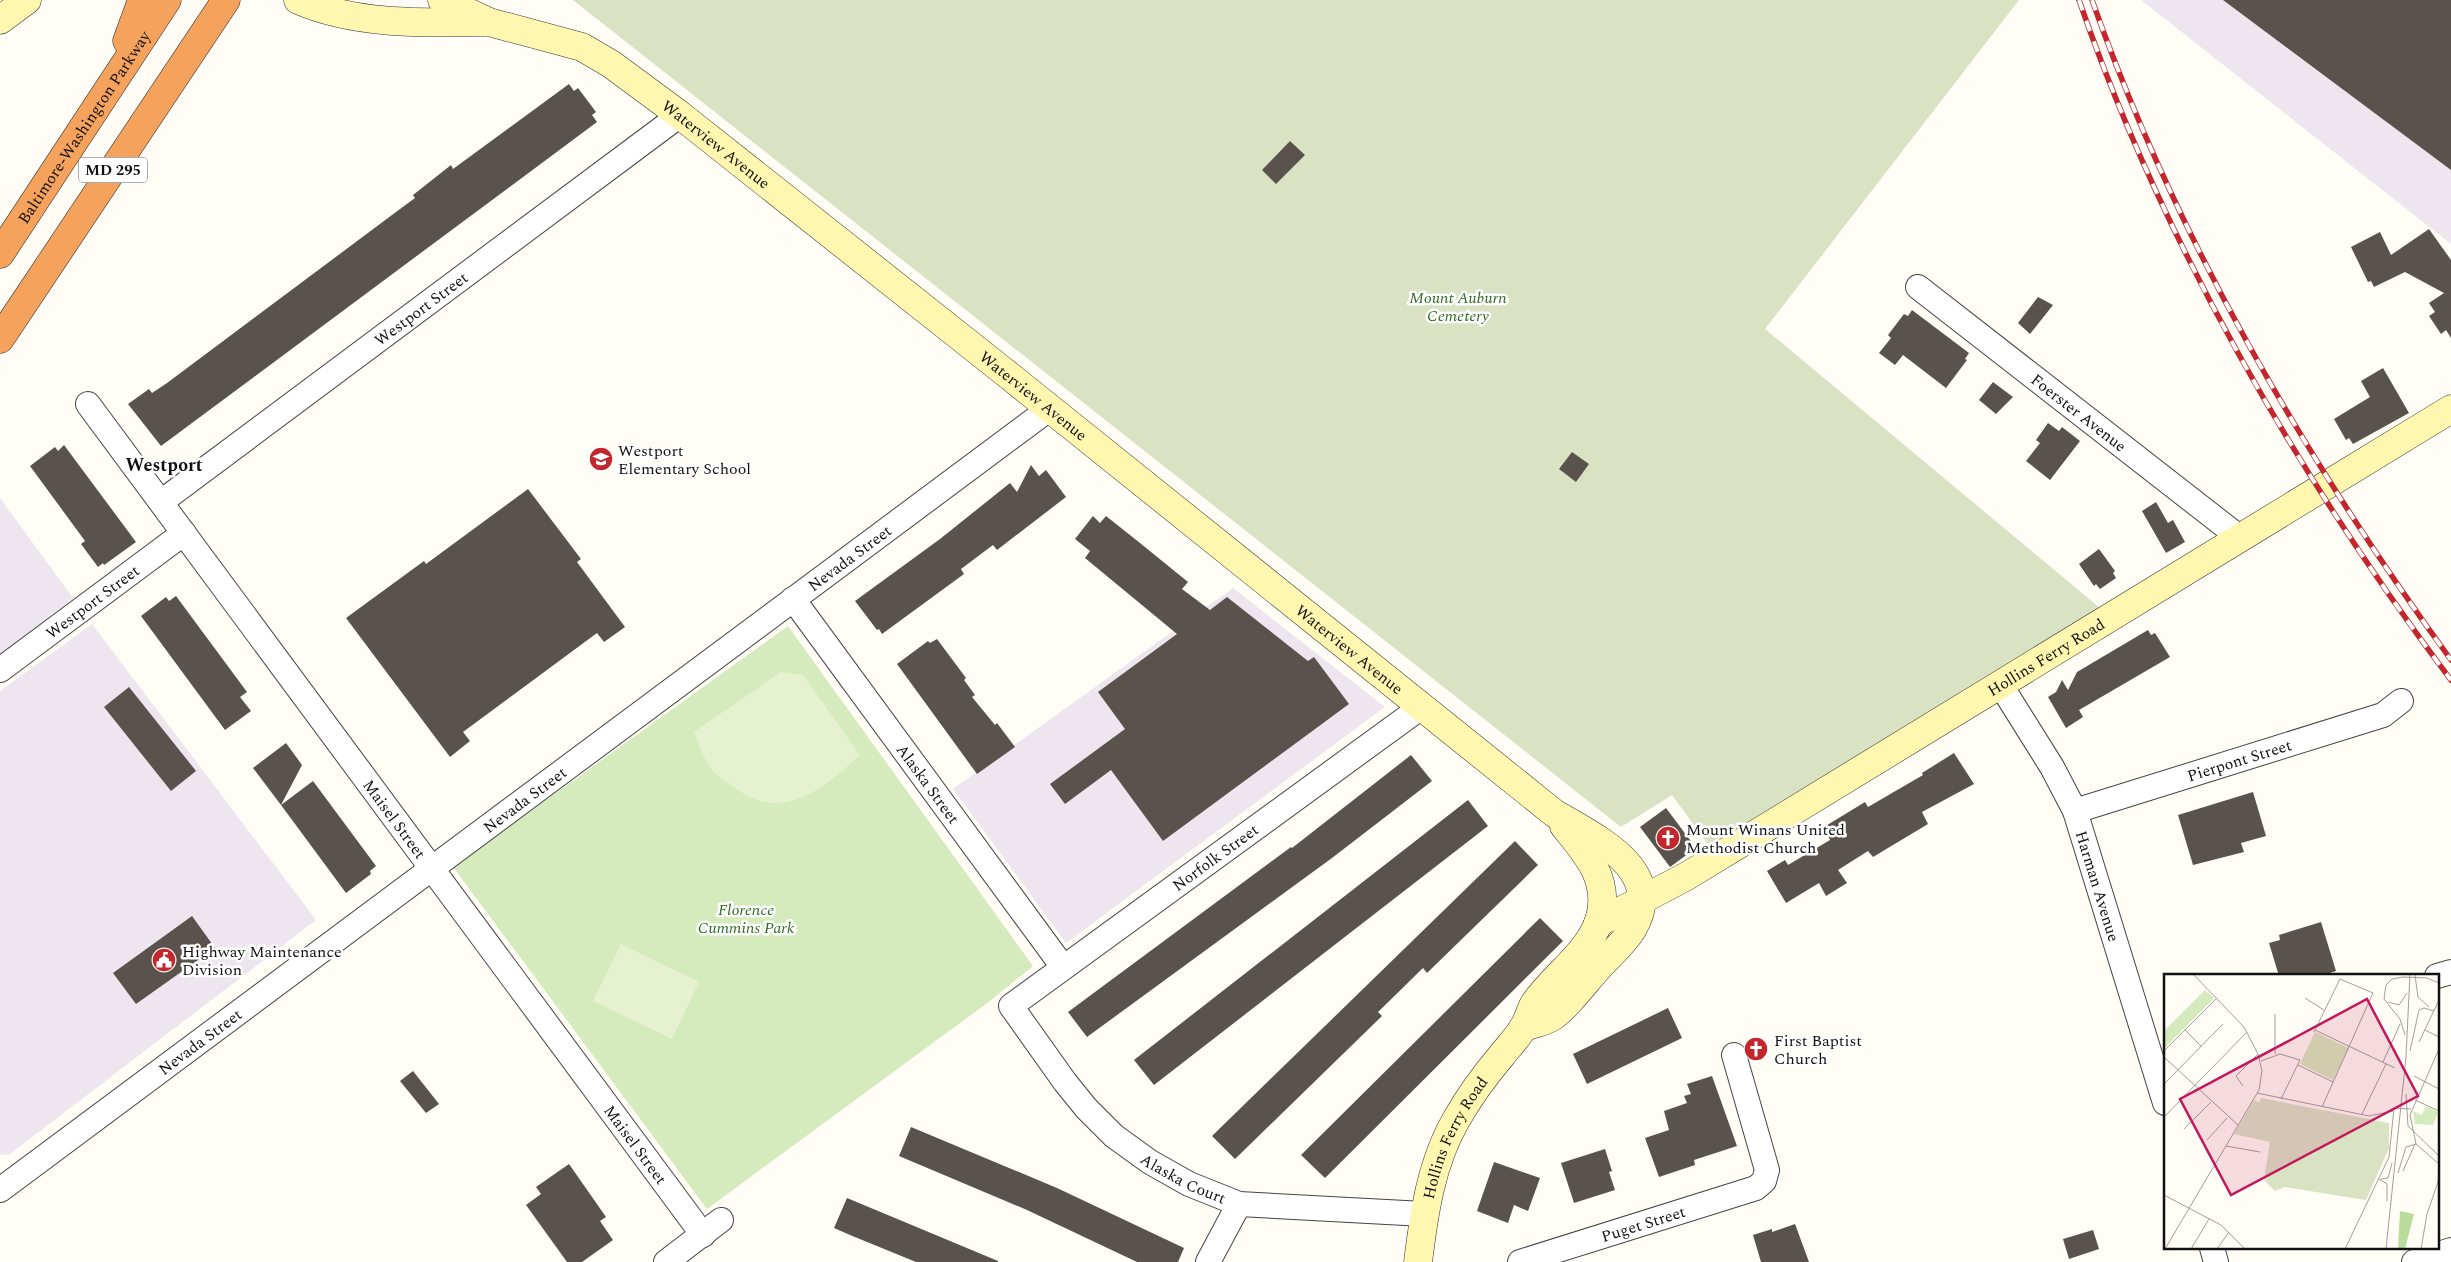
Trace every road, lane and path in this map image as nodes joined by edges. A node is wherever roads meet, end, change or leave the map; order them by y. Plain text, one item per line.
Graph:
1 (27, 0) edge
2 (142, 0) edge
3 (167, 0) edge
4 (226, 0) edge
5 (442, 0) edge
6 (310, 2) edge
7 (0, 20) edge
8 (489, 22) junction
9 (110, 85) junction
10 (680, 114) junction
11 (0, 254) edge
12 (1918, 287) dead end
13 (0, 340) edge
14 (88, 404) dead end
15 (1049, 409) junction
16 (2451, 409) edge
17 (161, 502) junction
18 (184, 533) junction
19 (2239, 537) junction
20 (793, 598) junction
21 (0, 670) edge
22 (2000, 684) junction
23 (2401, 701) dead end
24 (1420, 708) junction
25 (2075, 811) junction
26 (1554, 814) junction
27 (432, 868) junction
28 (1640, 901) junction
29 (1600, 915) junction
30 (1063, 968) junction
31 (2451, 972) edge
32 (2438, 976) edge
33 (1011, 1006) joint
34 (1523, 1028) junction
35 (1734, 1054) dead end
36 (2158, 1062) edge
37 (2164, 1098) edge
38 (0, 1190) edge
39 (1238, 1204) junction
40 (1424, 1214) junction
41 (2451, 1250) edge
42 (666, 1262) edge
43 (1208, 1262) edge
44 (1418, 1262) edge
45 (1520, 1262) edge
46 (2414, 1262) edge

1 - 7 street
2 - 9 highway
3 - 9 highway, Baltimore-Washington Parkway / MD 295
4 - 13 highway, MD 295
5 - 8 street, Waterview Avenue
6 - 8 street, Waterview Avenue
8 - 10 street, Waterview Avenue
9 - 11 highway, Baltimore-Washington Parkway / MD 295
10 - 15 street, Waterview Avenue
10 - 17 street, Westport Street
12 - 19 street, Foerster Avenue
14 - 17 street, Maisel Street
15 - 20 street, Nevada Street
15 - 24 street, Waterview Avenue
16 - 19 street, Hollins Ferry Road
17 - 18 street, Maisel Street
18 - 21 street, Westport Street
18 - 27 street, Maisel Street
19 - 22 street, Hollins Ferry Road
20 - 27 street, Nevada Street
20 - 30 street, Alaska Street
22 - 25 street, Harman Avenue
22 - 28 street, Hollins Ferry Road
23 - 25 street, Pierpont Street
24 - 26 street, Waterview Avenue
24 - 30 street, Norfolk Street
25 - 36 street, Harman Avenue
26 - 28 street, Waterview Avenue
26 - 29 street, Waterview Avenue
27 - 38 street, Nevada Street
27 - 42 street, Maisel Street
28 - 29 street, Hollins Ferry Road
28 - 34 street
29 - 34 street, Hollins Ferry Road
30 - 33 street, Norfolk Street
31 - 32 street
33 - 39 street, Alaska Court
34 - 40 street, Hollins Ferry Road
35 - 45 street, Puget Street
36 - 37 street, Harman Avenue
39 - 40 street, Alaska Court
39 - 43 street
40 - 44 street, Hollins Ferry Road
41 - 46 street

